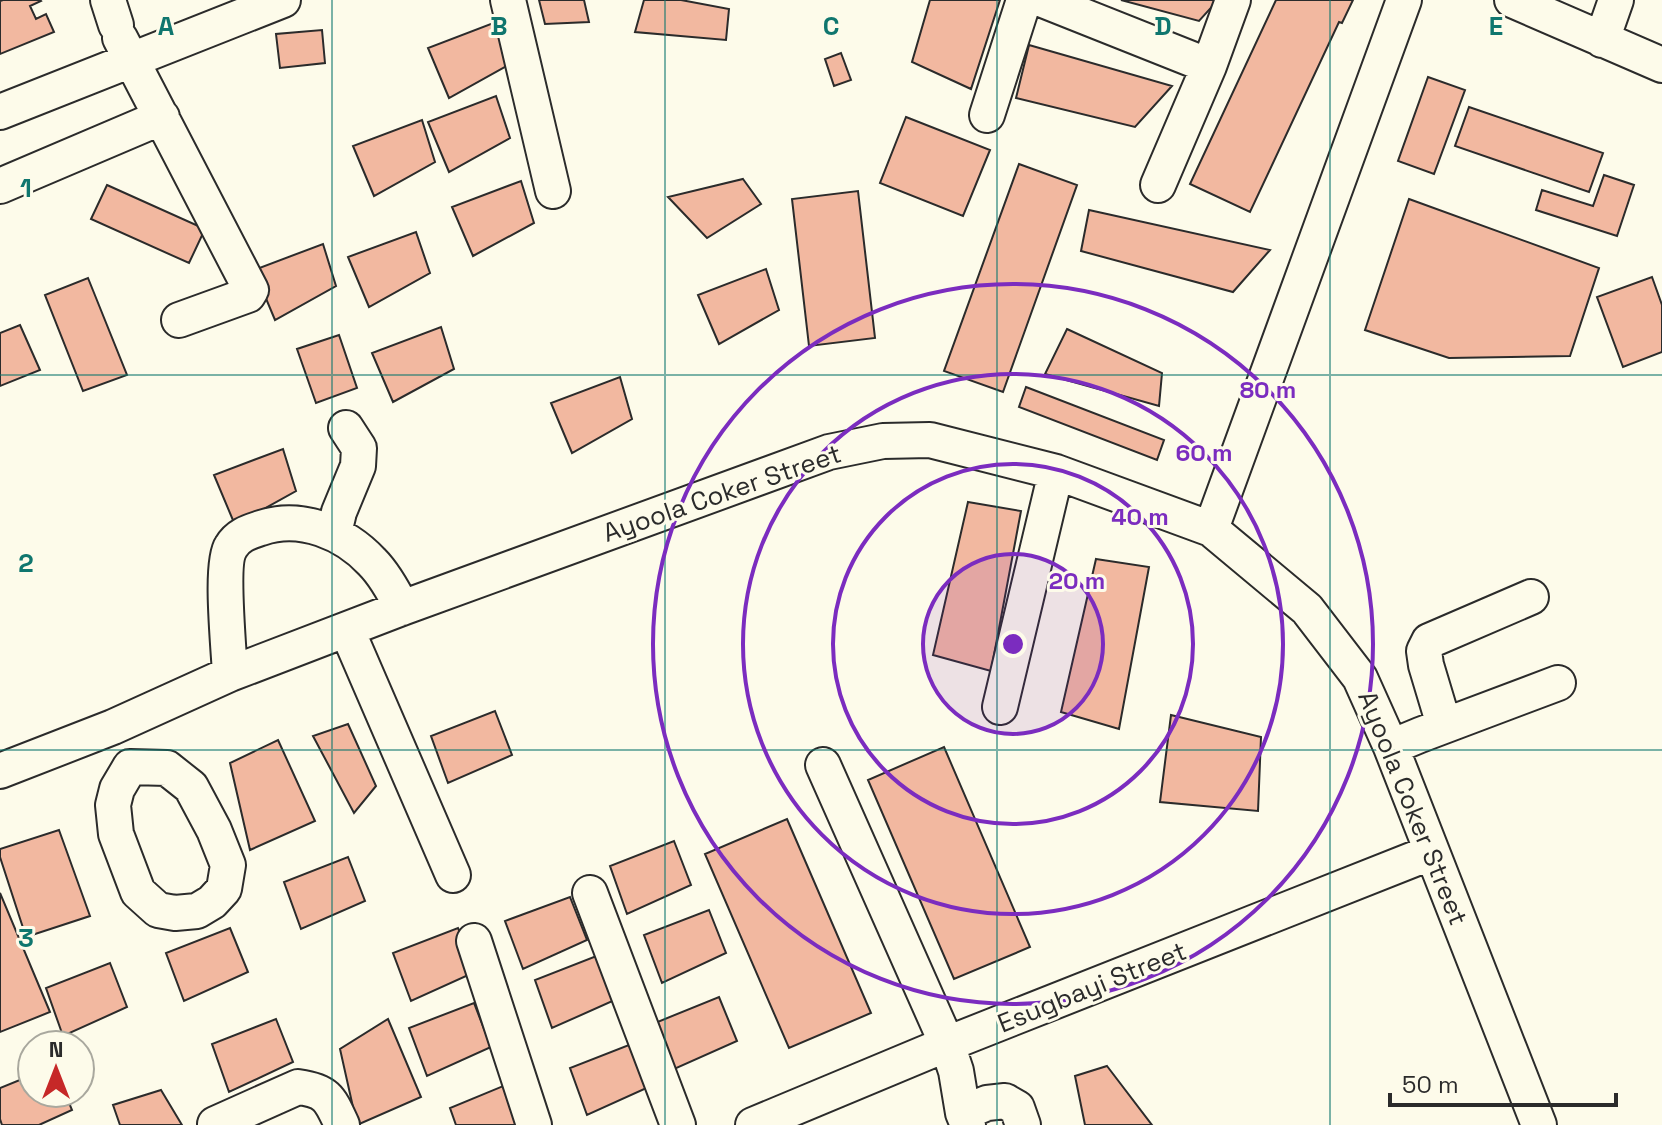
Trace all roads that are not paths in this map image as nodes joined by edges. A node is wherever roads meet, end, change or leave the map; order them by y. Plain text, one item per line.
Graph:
1 (283, 0) edge
2 (508, 0) edge
3 (1024, 0) edge
4 (1043, 0) edge
5 (1233, 0) edge
6 (1404, 0) edge
7 (1512, 0) edge
8 (1616, 0) edge
9 (119, 31) edge
10 (1602, 40) junction
11 (1662, 65) edge
12 (1209, 66) junction
13 (0, 112) edge
14 (987, 115) dead end
15 (162, 117) junction
16 (1158, 185) dead end
17 (0, 186) edge
18 (553, 191) dead end
19 (179, 320) dead end
20 (346, 428) dead end
21 (1056, 472) junction
22 (1211, 529) junction
23 (334, 533) junction
24 (1531, 597) dead end
25 (402, 608) junction
26 (347, 630) junction
27 (230, 674) junction
28 (1558, 683) dead end
29 (1000, 707) dead end
30 (1444, 725) junction
31 (113, 727) junction
32 (1391, 747) junction
33 (823, 765) dead end
34 (130, 767) dead end
35 (0, 771) edge
36 (1432, 852) junction
37 (453, 875) dead end
38 (590, 893) dead end
39 (474, 941) dead end
40 (952, 1058) junction
41 (965, 1119) edge
42 (215, 1124) edge
43 (342, 1125) edge
44 (534, 1125) edge
45 (678, 1125) edge
46 (753, 1125) edge
47 (1023, 1125) edge
48 (1539, 1125) edge

1 - 9 street
2 - 18 street
3 - 14 street
4 - 12 street
5 - 12 street
6 - 22 street
7 - 10 street
8 - 10 street
9 - 13 street
9 - 15 street
10 - 11 street
12 - 16 street
15 - 17 street
15 - 19 street
20 - 23 street
21 - 22 street, Ayoola Coker Street
21 - 25 street, Ayoola Coker Street
21 - 29 street
22 - 32 street, Ayoola Coker Street
23 - 25 street
23 - 27 street
24 - 30 street
25 - 26 street, Ayoola Coker Street
26 - 27 street, Ayoola Coker Street
26 - 37 street
27 - 31 street, Ayoola Coker Street
28 - 30 street
30 - 32 street
31 - 34 street
31 - 35 street, Ayoola Coker Street
32 - 36 street, Ayoola Coker Street
33 - 40 street
36 - 40 street, Esugbayi Street
36 - 48 street, Ayoola Coker Street
38 - 45 street
39 - 44 street
40 - 41 street
40 - 46 street, Esugbayi Street
41 - 47 street
42 - 43 street

